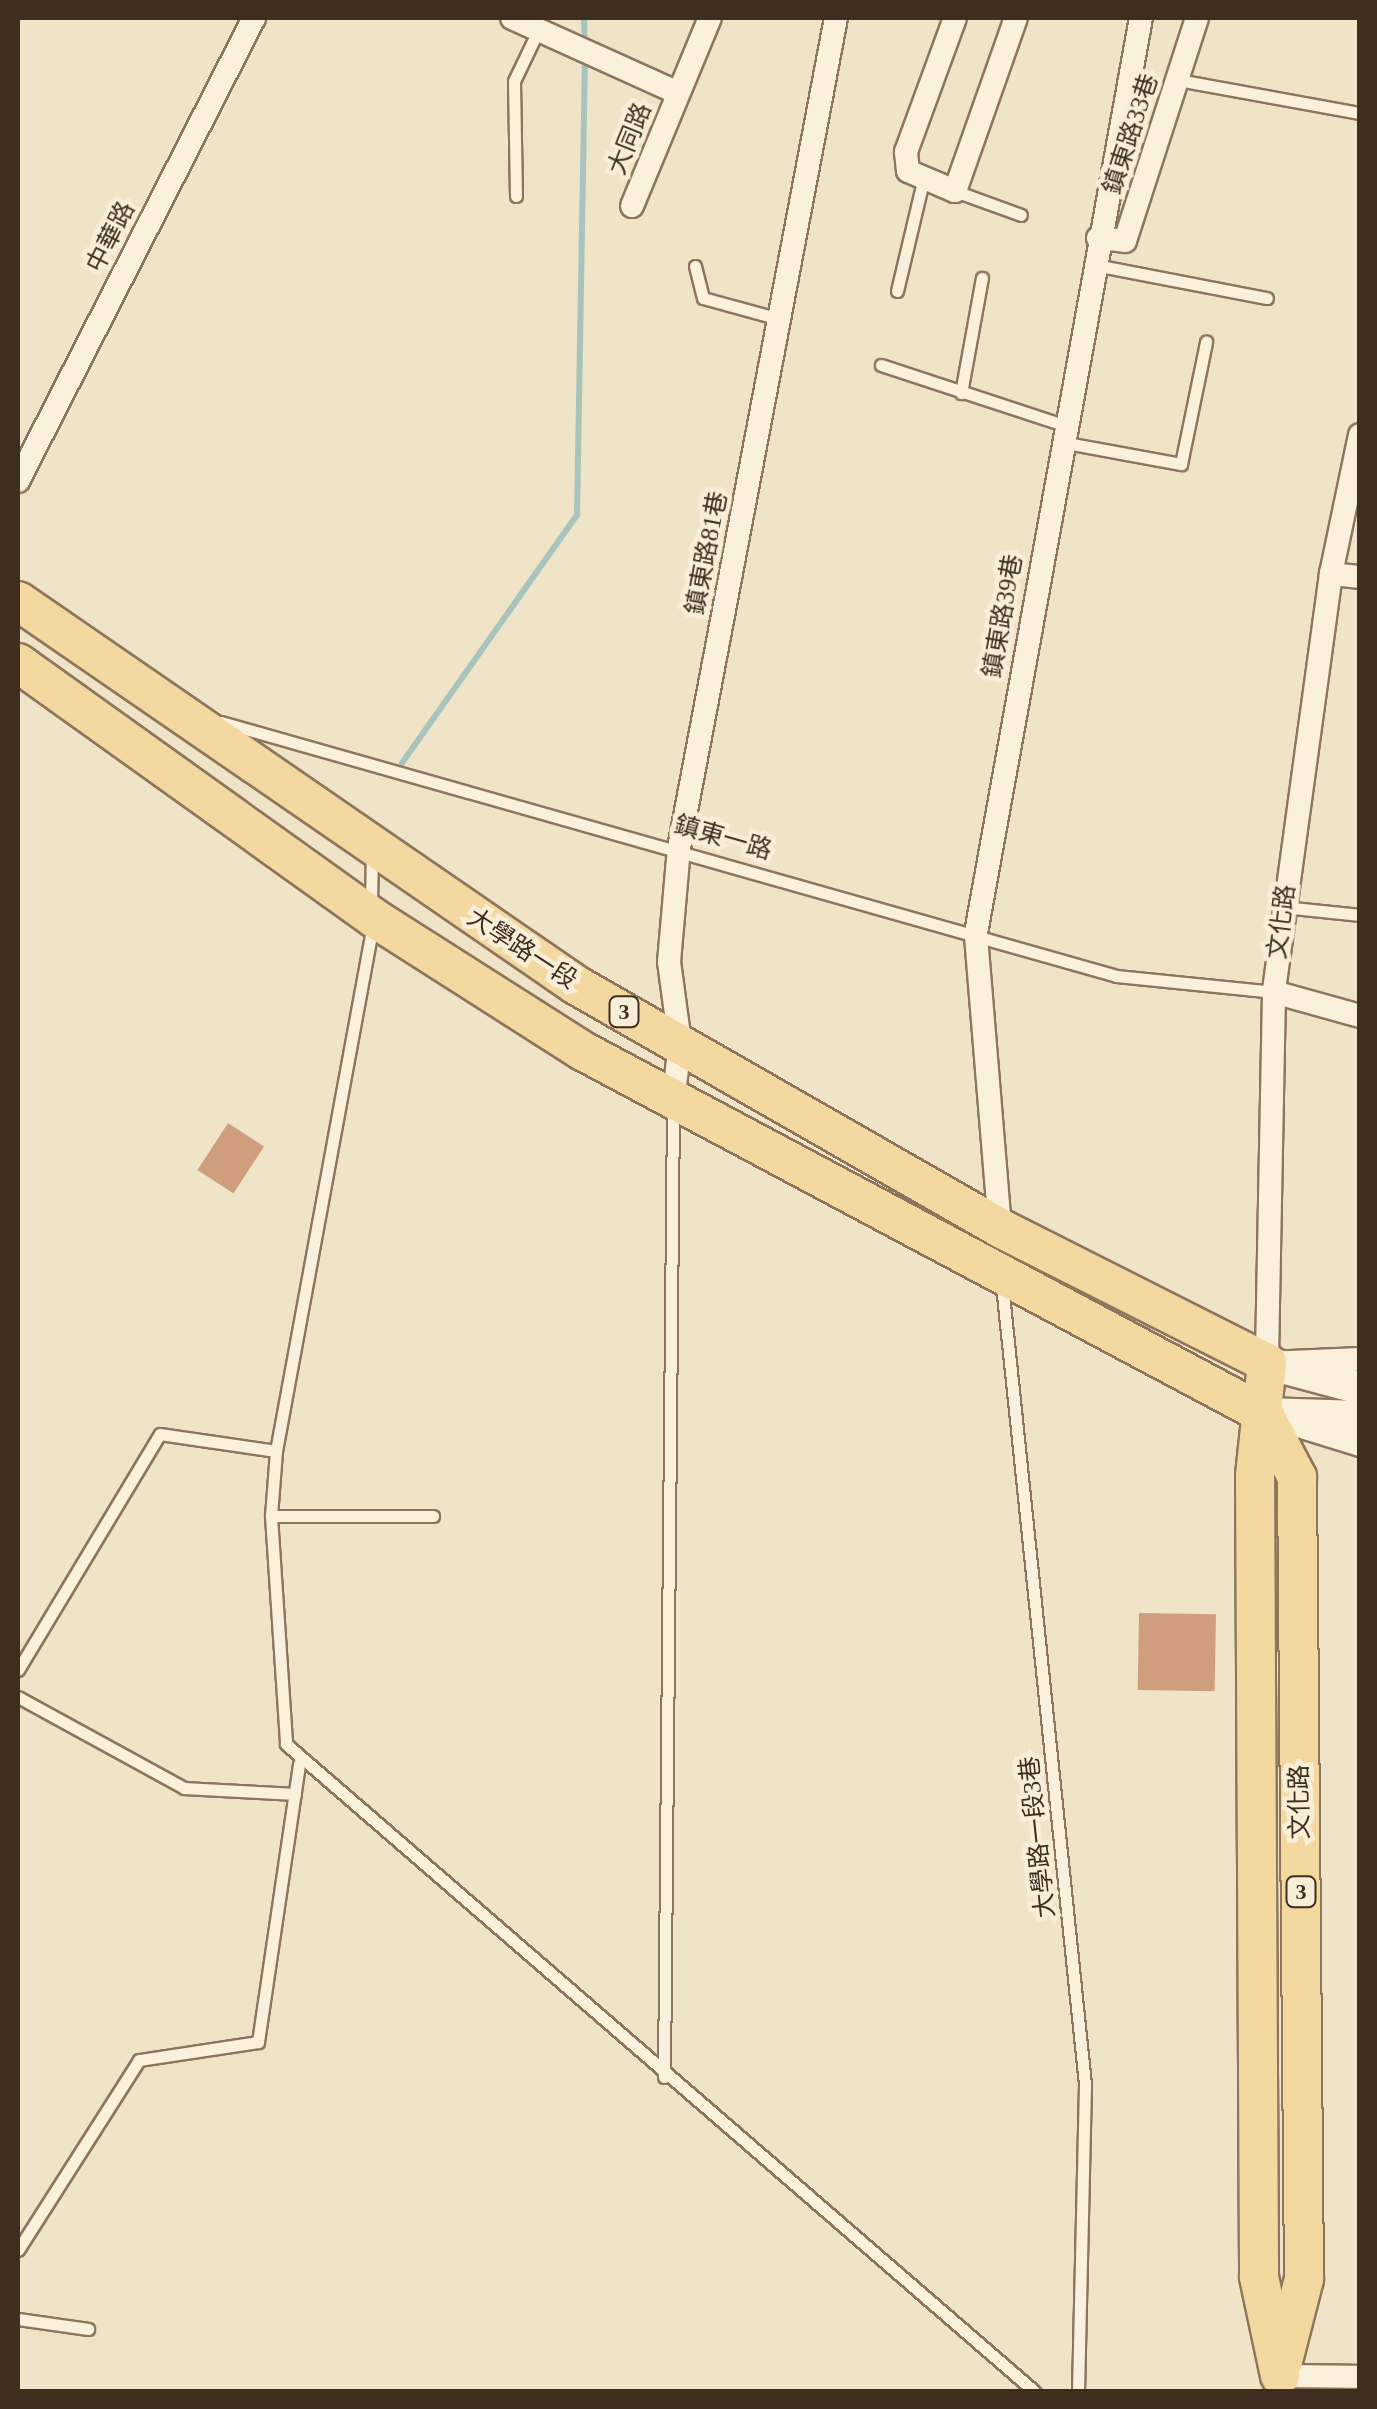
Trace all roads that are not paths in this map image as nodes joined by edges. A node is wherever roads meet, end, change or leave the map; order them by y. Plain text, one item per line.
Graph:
1 (254, 18) edge
2 (512, 18) edge
3 (710, 18) edge
4 (836, 18) edge
5 (955, 18) edge
6 (1016, 18) edge
7 (1140, 18) edge
8 (1197, 18) edge
9 (536, 32) junction
10 (1178, 80) junction
11 (678, 93) junction
12 (1360, 113) edge
13 (922, 181) junction
14 (954, 190) junction
15 (516, 196) dead end
16 (632, 206) dead end
17 (1021, 215) dead end
18 (1098, 238) junction
19 (1094, 265) junction
20 (694, 266) dead end
21 (982, 278) dead end
22 (897, 291) dead end
23 (1267, 298) dead end
24 (780, 319) junction
25 (1206, 342) dead end
26 (881, 364) dead end
27 (961, 392) junction
28 (1063, 434) junction
29 (1360, 435) edge
30 (18, 481) edge
31 (1332, 574) junction
32 (1360, 577) edge
33 (18, 600) edge
34 (18, 664) edge
35 (164, 706) junction
36 (679, 848) junction
37 (372, 852) junction
38 (1283, 906) junction
39 (1360, 915) edge
40 (374, 918) junction
41 (976, 933) junction
42 (1274, 992) junction
43 (1360, 1016) edge
44 (680, 1043) junction
45 (674, 1103) junction
46 (1000, 1228) junction
47 (1001, 1280) junction
48 (1360, 1359) edge
49 (1267, 1363) junction
50 (1350, 1401) edge
51 (1264, 1414) junction
52 (1360, 1446) edge
53 (276, 1450) junction
54 (271, 1516) junction
55 (433, 1516) dead end
56 (18, 1670) edge
57 (18, 1697) edge
58 (299, 1763) junction
59 (295, 1794) junction
60 (664, 2077) junction
61 (18, 2250) edge
62 (18, 2319) edge
63 (88, 2328) dead end
64 (1360, 2378) edge
65 (1279, 2384) edge
66 (1036, 2392) edge
67 (1078, 2392) edge

1 - 30 street, 中華路
2 - 9 street, 大同路
3 - 11 street, 大同路
4 - 24 street, 鎮東路81巷
5 - 13 street
6 - 14 street
7 - 18 street, 鎮東路39巷
8 - 10 street, 鎮東路33巷
9 - 11 street, 大同路
9 - 15 lane
10 - 12 lane
10 - 18 street, 鎮東路33巷
11 - 16 street, 大同路
13 - 14 street
13 - 22 lane
14 - 17 lane
18 - 19 street, 鎮東路39巷
19 - 23 lane
19 - 28 street, 鎮東路39巷
20 - 24 lane
21 - 27 lane
24 - 36 street, 鎮東路81巷
25 - 28 lane
26 - 27 lane
27 - 28 lane
28 - 41 street, 鎮東路39巷
29 - 31 street, 文化路
31 - 32 street
31 - 38 street, 文化路
33 - 35 main road, 大學路一段 / 3
34 - 40 main road, 3
35 - 36 lane, 鎮東一路
35 - 37 main road, 大學路一段 / 3
36 - 41 lane, 鎮東一路
36 - 44 street, 鎮東路81巷
37 - 40 lane
37 - 44 main road, 大學路一段 / 3
38 - 39 lane
38 - 42 street, 文化路
40 - 45 main road, 3
40 - 53 lane
41 - 42 lane, 鎮東一路
41 - 46 street, 鎮東路39巷
42 - 43 street
42 - 49 street, 文化路
44 - 45 street, 鎮東路81巷
44 - 46 main road, 大學路一段 / 3
45 - 47 main road, 3
45 - 60 lane
46 - 49 main road, 大學路一段 / 3
47 - 51 main road, 3
47 - 67 lane, 大學路一段3巷
48 - 49 street
49 - 50 street
49 - 51 main road, 文化路
50 - 51 street
51 - 52 street
51 - 65 main road, 文化路 / 3
53 - 54 lane
53 - 56 lane
54 - 55 lane
54 - 58 lane
57 - 59 lane
58 - 59 lane
58 - 60 lane
59 - 61 lane
60 - 66 lane
62 - 63 lane
64 - 65 street

